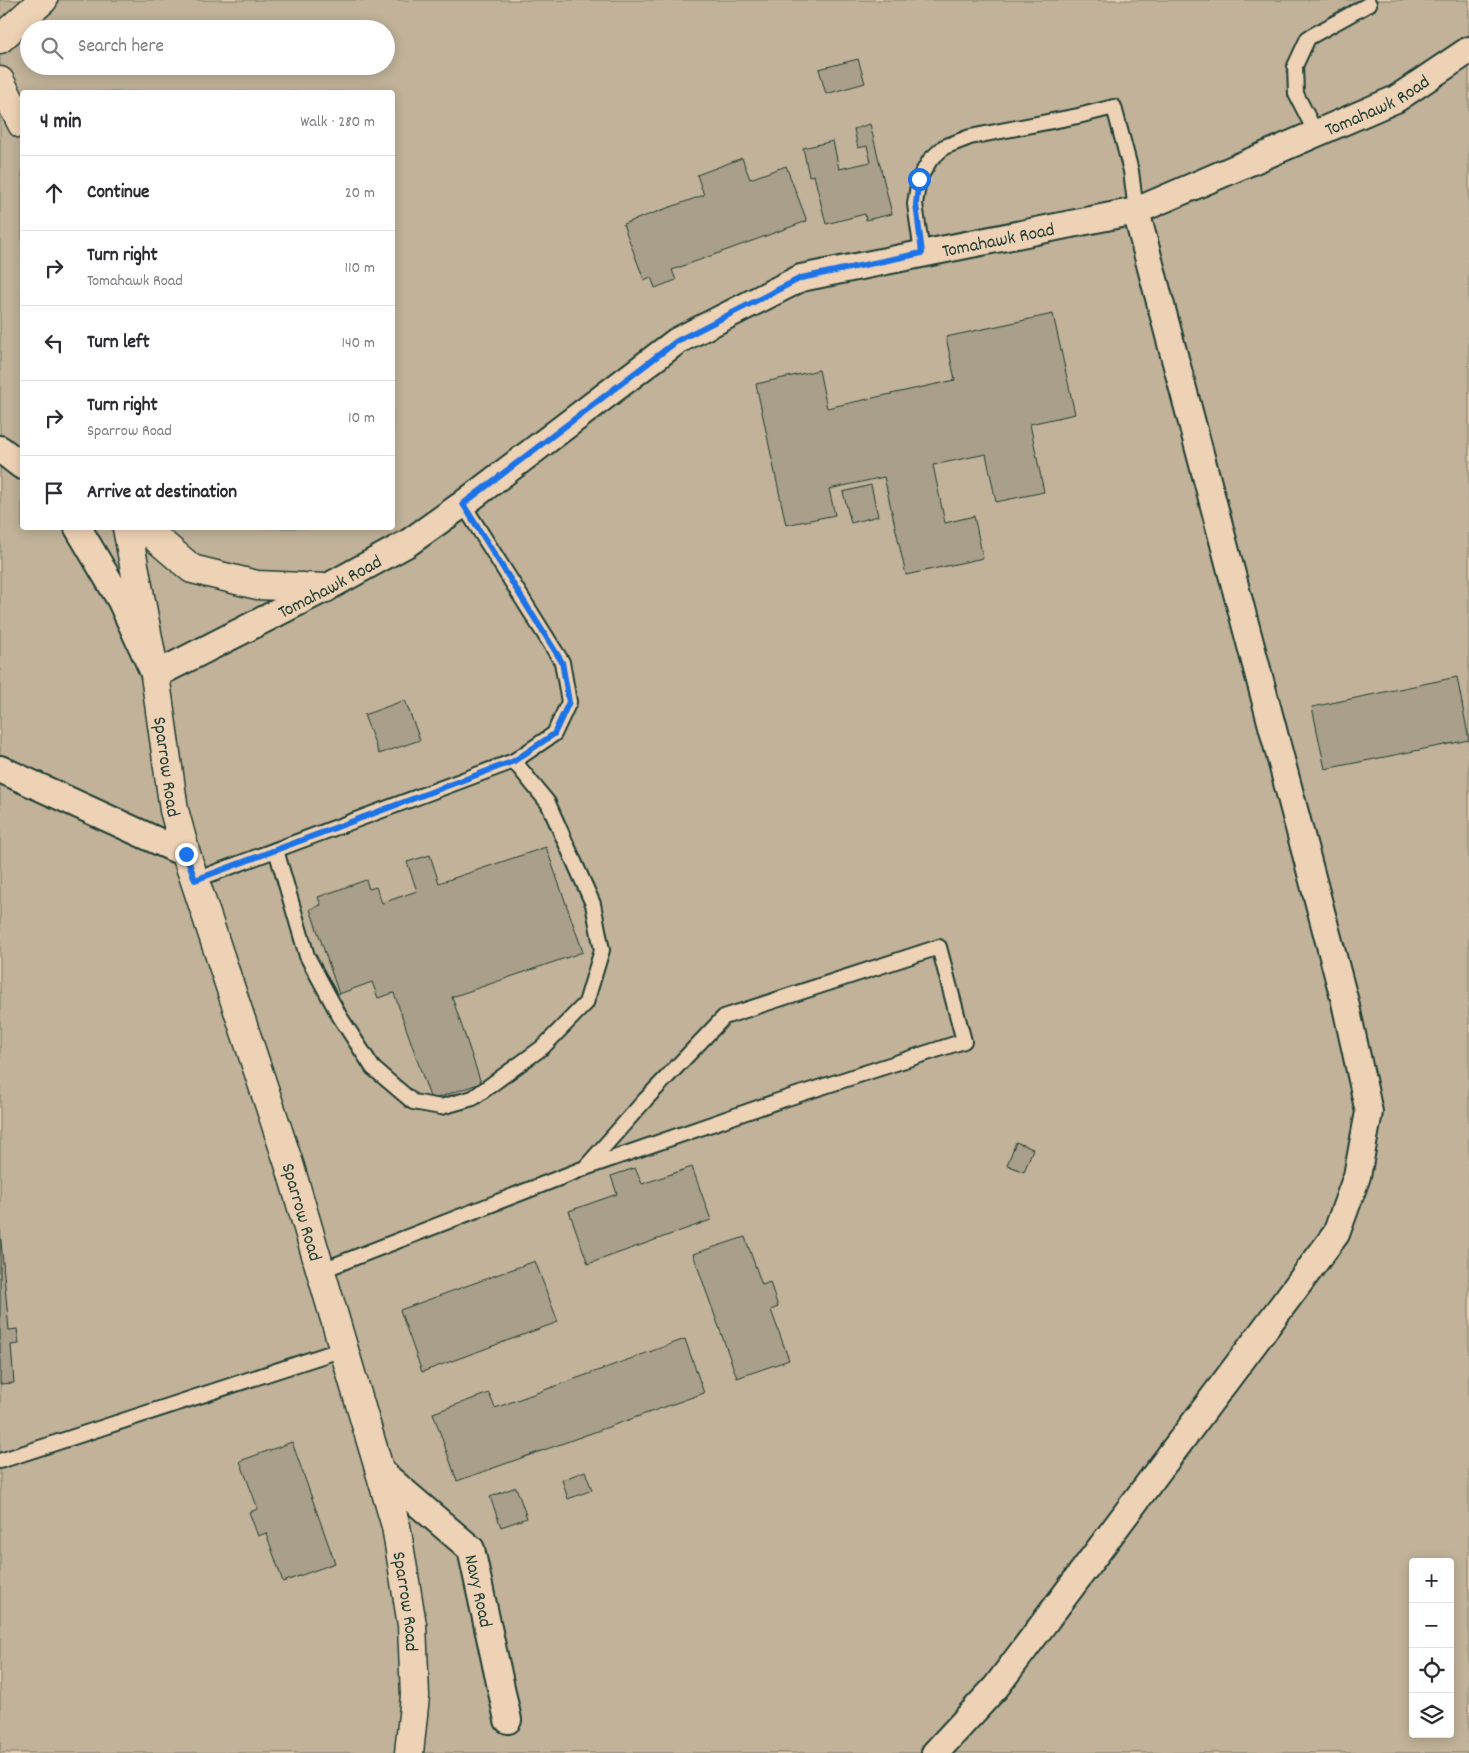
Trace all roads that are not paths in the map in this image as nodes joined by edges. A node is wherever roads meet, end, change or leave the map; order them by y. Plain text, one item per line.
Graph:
1 (43, 0) edge
2 (1370, 4) dead end
3 (21, 20) edge
4 (20, 21) edge
5 (0, 39) edge
6 (1469, 50) edge
7 (0, 81) edge
8 (20, 120) edge
9 (1316, 133) junction
10 (1136, 211) junction
11 (922, 253) junction
12 (0, 449) edge
13 (20, 464) edge
14 (463, 504) junction
15 (79, 530) edge
16 (127, 530) edge
17 (149, 530) edge
18 (326, 588) junction
19 (155, 675) junction
20 (514, 761) junction
21 (0, 769) edge
22 (276, 850) junction
23 (186, 854) junction
24 (195, 880) junction
25 (585, 1168) junction
26 (320, 1271) junction
27 (343, 1349) junction
28 (0, 1461) edge
29 (381, 1472) junction
30 (508, 1720) dead end
31 (409, 1753) edge
32 (935, 1753) edge

1 - 3 street
2 - 9 lane
4 - 5 street
6 - 9 street, Tomahawk Road
7 - 8 street
9 - 10 street, Tomahawk Road
10 - 11 street, Tomahawk Road
10 - 11 lane
10 - 32 street
11 - 14 street, Tomahawk Road
12 - 13 street
14 - 18 street, Tomahawk Road
14 - 20 lane
15 - 19 street, Sparrow Road
16 - 19 street, Sparrow Road
17 - 18 street
18 - 19 street, Tomahawk Road
19 - 23 street, Sparrow Road
20 - 22 lane
20 - 22 lane
21 - 23 street
22 - 24 lane
23 - 24 street, Sparrow Road
24 - 26 street, Sparrow Road
25 - 25 lane
25 - 26 lane
26 - 27 street, Sparrow Road
27 - 28 lane
27 - 29 street, Sparrow Road
29 - 30 street, Navy Road
29 - 31 street, Sparrow Road

